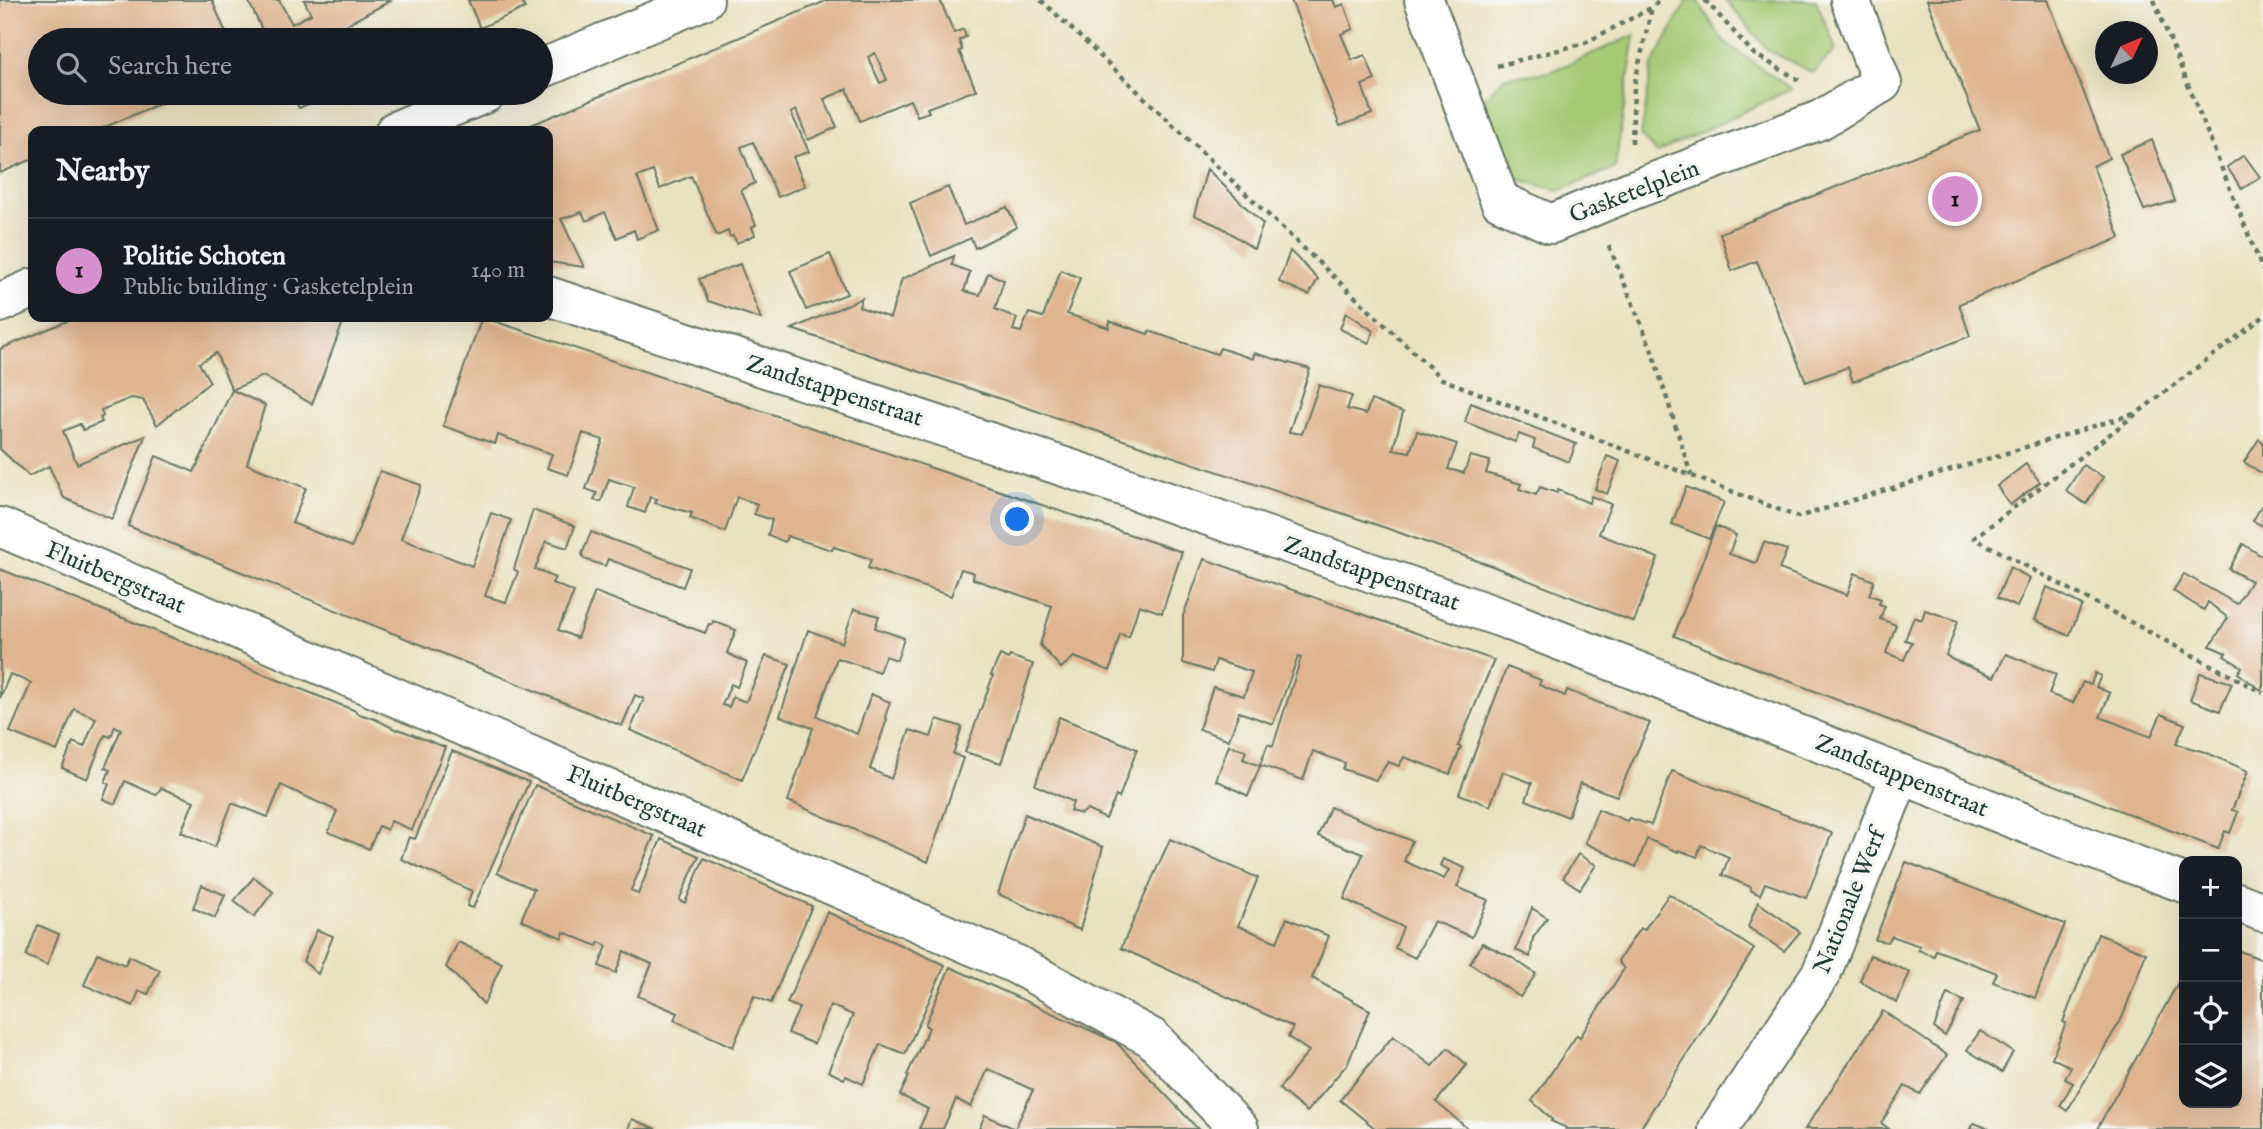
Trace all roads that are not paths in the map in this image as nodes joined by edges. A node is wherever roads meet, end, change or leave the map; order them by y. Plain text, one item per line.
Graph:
1 (704, 0) edge
2 (1424, 0) edge
3 (1850, 0) edge
4 (553, 64) edge
5 (457, 105) edge
6 (407, 126) edge
7 (28, 290) edge
8 (553, 298) edge
9 (0, 303) edge
10 (0, 527) edge
11 (1900, 774) junction
12 (2179, 881) edge
13 (1239, 1129) edge
14 (1718, 1129) edge

1 - 4 street
2 - 3 street, Gasketelplein
5 - 6 street
7 - 9 street
8 - 11 street, Zandstappenstraat
10 - 13 street, Fluitbergstraat
11 - 12 street, Zandstappenstraat
11 - 14 street, Nationale Werf

